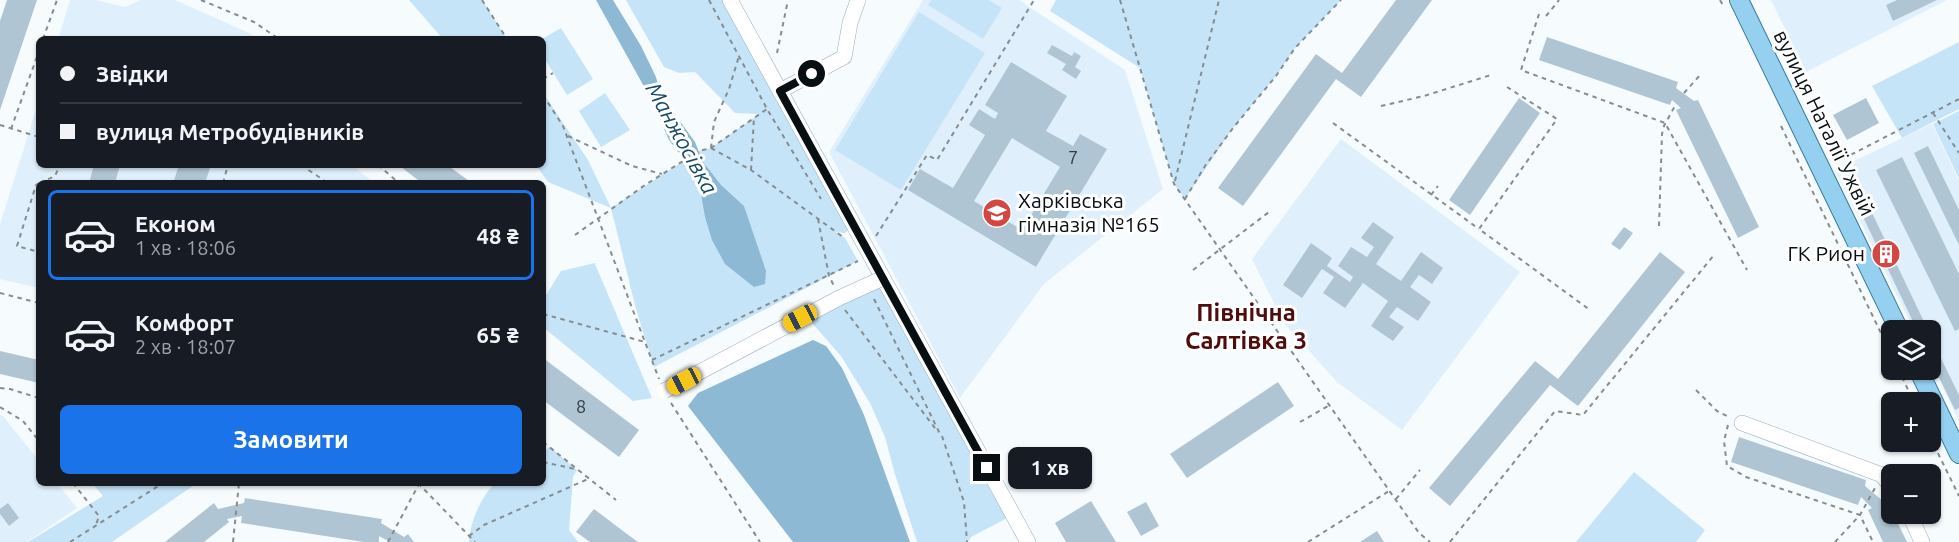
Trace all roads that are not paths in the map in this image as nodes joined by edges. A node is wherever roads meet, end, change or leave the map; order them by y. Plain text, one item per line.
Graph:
1 (730, 0) edge
2 (858, 0) edge
3 (1732, 5) edge
4 (780, 91) junction
5 (883, 278) junction
6 (1894, 320) edge
7 (1923, 380) edge
8 (664, 391) road end
9 (1736, 420) road end
10 (1959, 454) edge
11 (1881, 475) edge
12 (1914, 524) edge
13 (1028, 542) edge
14 (1922, 542) edge

1 - 4 street
2 - 4 street
3 - 6 main road, вулиця Наталії Ужвій
4 - 5 street
5 - 8 street, bridge
5 - 13 street
7 - 10 main road
9 - 11 street
12 - 14 street

